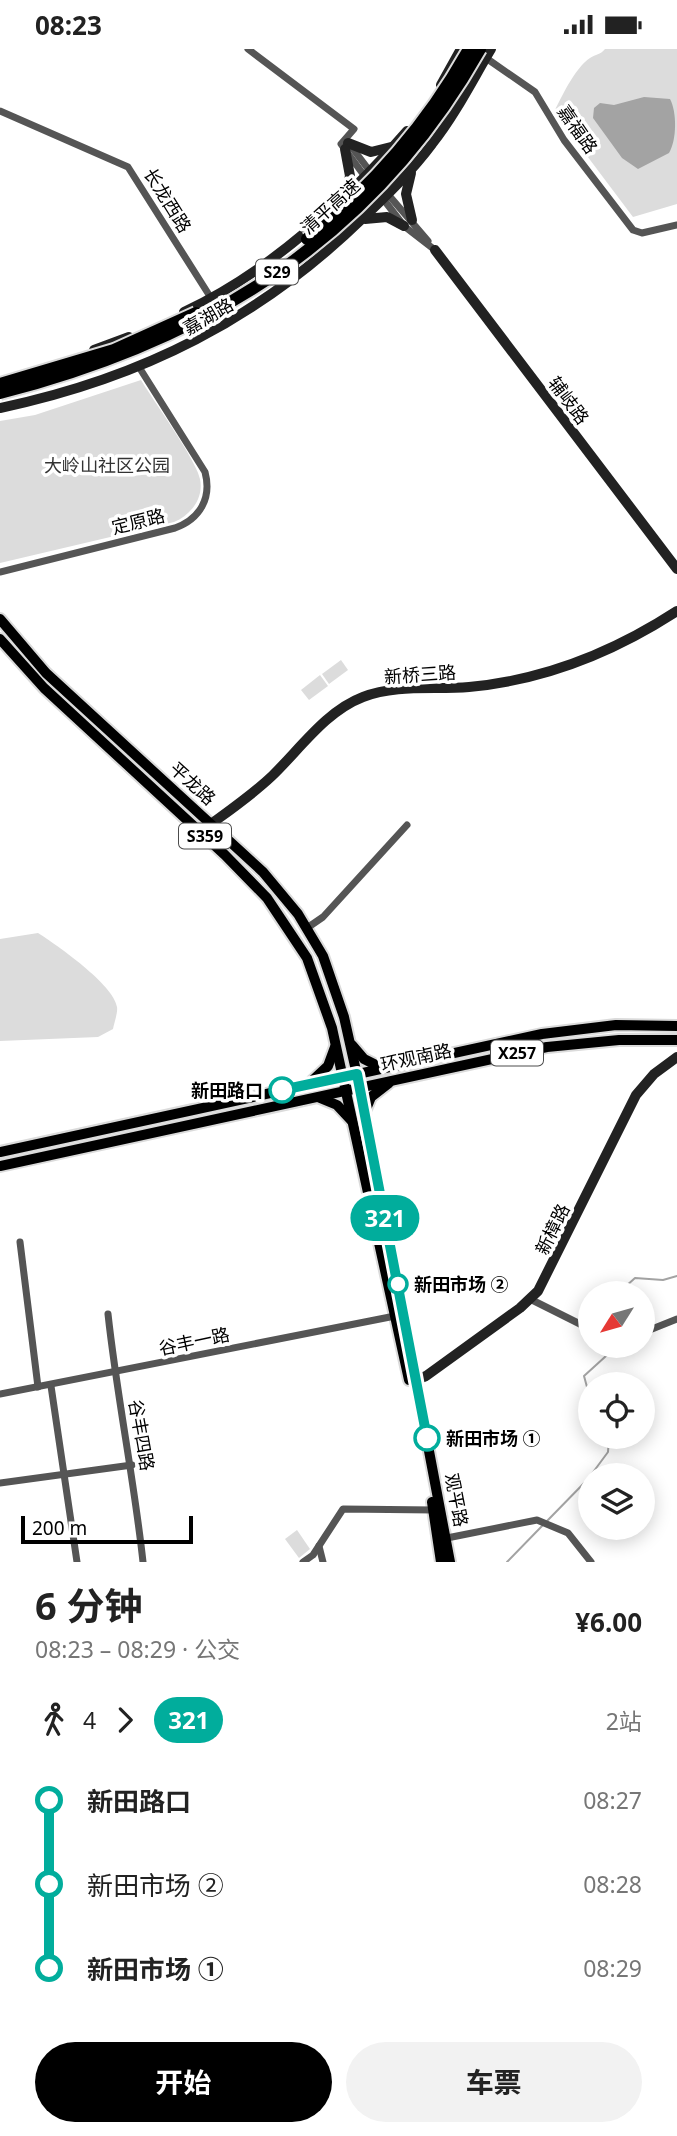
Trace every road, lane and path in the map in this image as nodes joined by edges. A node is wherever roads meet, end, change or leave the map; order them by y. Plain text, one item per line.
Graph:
1 (248, 49) edge
2 (461, 49) edge
3 (469, 49) edge
4 (486, 52) edge
5 (0, 111) edge
6 (345, 144) junction
7 (395, 145) junction
8 (413, 167) junction
9 (368, 174) junction
10 (385, 197) junction
11 (343, 199) junction
12 (359, 223) junction
13 (408, 223) junction
14 (677, 225) edge
15 (435, 250) joint
16 (211, 297) junction
17 (139, 367) junction
18 (0, 378) edge
19 (0, 384) edge
20 (0, 393) edge
21 (0, 408) edge
22 (677, 569) edge
23 (0, 572) edge
24 (677, 611) edge
25 (0, 619) edge
26 (0, 639) edge
27 (212, 823) junction
28 (407, 825) dead end
29 (200, 832) junction
30 (307, 928) junction
31 (677, 1026) edge
32 (335, 1040) junction
33 (677, 1040) edge
34 (350, 1042) junction
35 (677, 1057) edge
36 (382, 1068) junction
37 (357, 1074) junction
38 (343, 1077) junction
39 (396, 1079) junction
40 (304, 1085) junction
41 (360, 1087) junction
42 (346, 1090) junction
43 (313, 1098) junction
44 (365, 1112) junction
45 (354, 1126) junction
46 (0, 1152) edge
47 (0, 1166) edge
48 (20, 1242) dead end
49 (530, 1299) junction
50 (108, 1314) dead end
51 (395, 1316) junction
52 (677, 1319) edge
53 (578, 1323) edge
54 (655, 1328) edge
55 (115, 1374) junction
56 (416, 1380) junction
57 (51, 1386) junction
58 (38, 1387) junction
59 (0, 1394) edge
60 (132, 1465) junction
61 (64, 1474) junction
62 (0, 1483) edge
63 (434, 1510) junction
64 (447, 1538) junction
65 (319, 1546) junction
66 (77, 1562) edge
67 (143, 1562) edge
68 (303, 1562) edge
69 (323, 1562) edge
70 (441, 1562) edge
71 (450, 1562) edge
72 (591, 1562) edge

1 - 6 street
2 - 7 main road, 嘉湖路
3 - 19 highway, 清平高速 / S29, bridge
4 - 8 main road, 嘉湖路
4 - 14 street, 嘉福路
4 - 20 highway, 清平高速 / S29, bridge
5 - 16 street, 长龙西路
6 - 7 main road
6 - 9 street
6 - 11 main road
7 - 9 main road, 嘉湖路
8 - 10 main road, 嘉湖路
8 - 13 main road
9 - 10 street
9 - 11 main road, 嘉湖路
10 - 12 main road, 嘉湖路
10 - 13 street
11 - 16 main road, 嘉湖路
12 - 13 main road
12 - 17 main road, 嘉湖路
13 - 15 street
15 - 22 main road, 辅岐路
16 - 18 main road, 嘉湖路
17 - 21 main road, 嘉湖路
17 - 23 street, 定原路
24 - 27 main road, 新桥三路
25 - 27 main road, 平龙路 / S359
26 - 29 main road, 平龙路 / S359
27 - 29 main road, 新桥三路
27 - 30 main road, 平龙路 / S359
28 - 30 street
29 - 32 main road, 平龙路 / S359
30 - 34 main road, 平龙路 / S359
31 - 36 main road, 环观南路 / X257
32 - 38 main road, 平龙路 / S359
32 - 40 main road
33 - 39 main road, 环观南路 / X257
34 - 36 main road
34 - 37 main road, 平龙路 / S359
35 - 49 main road, 新樟路
36 - 37 main road, 环观南路 / X257
37 - 38 main road, 环观南路 / X257
37 - 41 main road, 观平路 / S359
38 - 40 main road, 环观南路 / X257
38 - 42 main road, 平龙路 / S359
39 - 41 main road, 环观南路 / X257
39 - 44 main road
40 - 46 main road, 环观南路 / X257
41 - 42 main road, 环观南路 / X257
41 - 44 main road, 观平路 / S359
42 - 43 main road, 环观南路 / X257
42 - 45 main road, 观平路 / S359
43 - 45 main road
43 - 47 main road, 环观南路 / X257
44 - 56 main road, 观平路 / S359
45 - 51 main road, 观平路 / S359
48 - 58 street
49 - 53 street
49 - 56 main road, 新樟路
50 - 55 street, 谷丰四路
51 - 55 street, 谷丰一路
51 - 63 main road, 观平路 / S359
52 - 54 street
55 - 57 street, 谷丰一路
55 - 60 street, 谷丰四路
56 - 64 main road, 观平路 / S359
57 - 58 street, 谷丰一路
57 - 61 street
58 - 59 street, 谷丰一路
60 - 61 street
60 - 67 street, 谷丰四路
61 - 62 street
61 - 66 street
63 - 65 street
63 - 70 main road, 观平路 / S359
64 - 71 main road, 观平路 / S359
64 - 72 street
65 - 68 street
65 - 69 street

